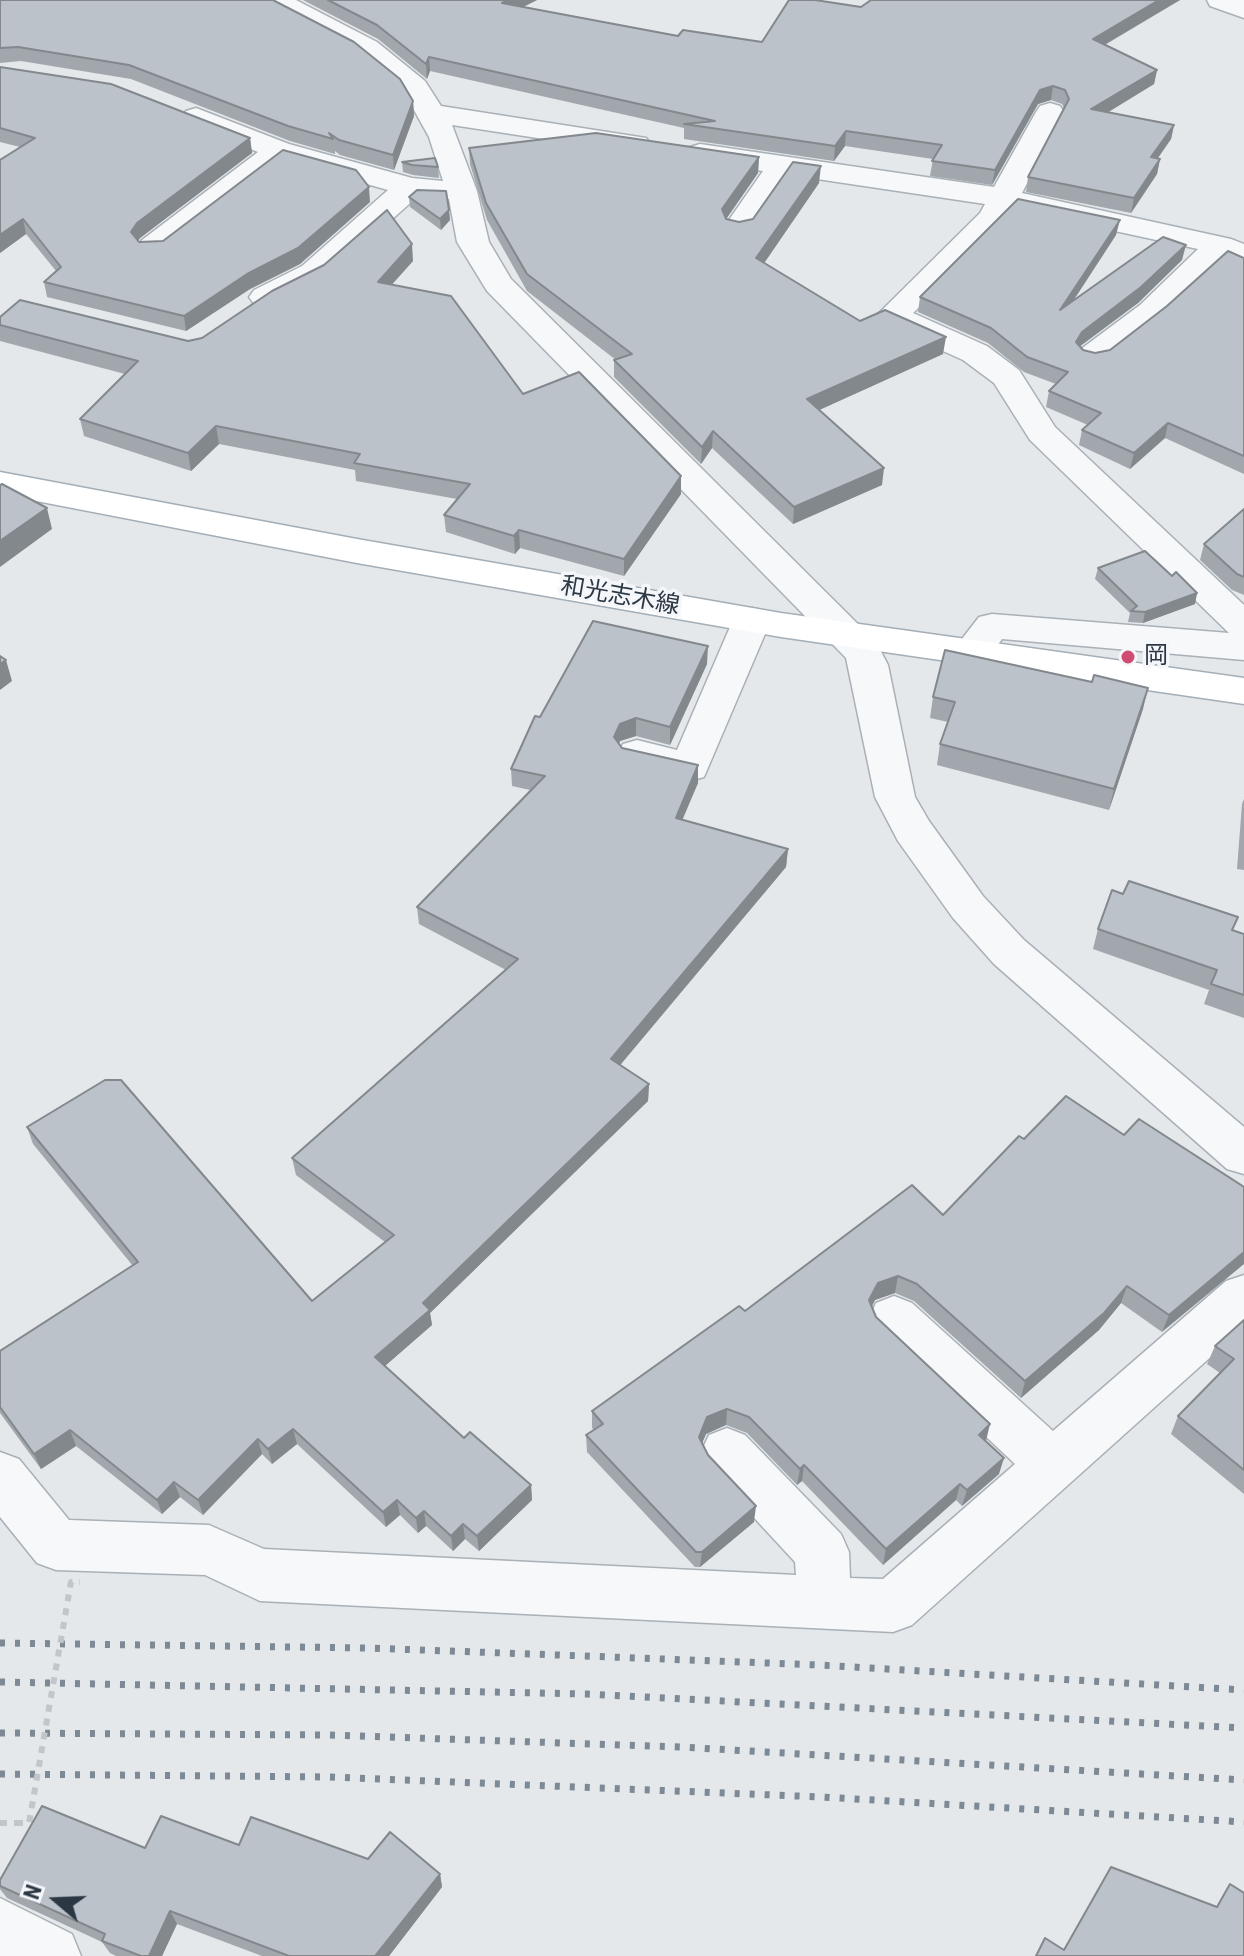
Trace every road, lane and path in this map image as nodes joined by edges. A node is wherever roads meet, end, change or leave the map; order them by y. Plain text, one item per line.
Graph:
1 (1220, 0) edge
2 (293, 3) edge
3 (1244, 10) edge
4 (164, 105) edge
5 (1050, 112) dead end
6 (433, 114) junction
7 (279, 150) junction
8 (782, 165) junction
9 (410, 187) junction
10 (462, 191) junction
11 (1004, 198) junction
12 (739, 227) edge
13 (153, 247) edge
14 (1232, 250) edge
15 (239, 314) edge
16 (1093, 356) edge
17 (0, 483) edge
18 (752, 620) junction
19 (1244, 626) edge
20 (850, 636) junction
21 (1244, 647) edge
22 (972, 653) junction
23 (1244, 691) edge
24 (637, 753) edge
25 (1244, 1155) edge
26 (1244, 1296) edge
27 (894, 1318) dead end
28 (727, 1452) dead end
29 (1053, 1465) junction
30 (0, 1476) edge
31 (80, 1582) dead end
32 (824, 1602) junction
33 (0, 1823) edge
34 (0, 1928) edge
35 (50, 1956) edge

1 - 3 street
2 - 6 street
4 - 7 street
5 - 11 street
6 - 8 street
6 - 10 street
7 - 9 street
7 - 13 street
8 - 11 street
8 - 12 street
9 - 10 street
9 - 15 street
10 - 20 street
11 - 14 street
11 - 19 street
14 - 16 street
17 - 18 main road, 和光志木線
18 - 20 main road, 和光志木線
18 - 24 street
20 - 22 main road, 和光志木線
20 - 25 street
21 - 22 street
22 - 23 main road, 和光志木線
26 - 29 street
27 - 29 street
28 - 32 street
29 - 32 street
30 - 32 street
31 - 33 path, bridge
34 - 35 street

